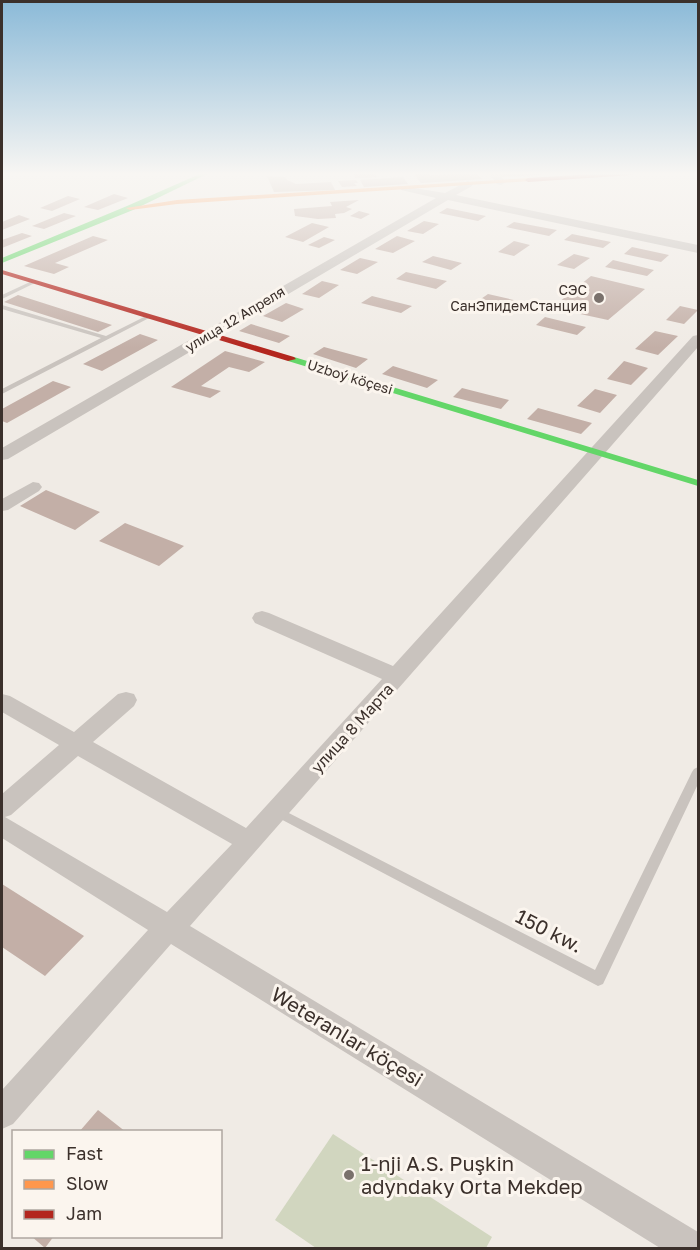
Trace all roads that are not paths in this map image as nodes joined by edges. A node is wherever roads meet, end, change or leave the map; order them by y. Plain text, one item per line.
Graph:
1 (75, 231) edge
2 (383, 231) edge
3 (615, 231) edge
4 (699, 249) edge
5 (2, 262) edge
6 (2, 272) edge
7 (34, 282) junction
8 (2, 297) edge
9 (2, 307) edge
10 (148, 317) junction
11 (214, 331) junction
12 (107, 338) junction
13 (699, 339) edge
14 (2, 392) edge
15 (602, 449) junction
16 (2, 455) edge
17 (699, 473) edge
18 (699, 483) edge
19 (33, 487) dead end
20 (2, 506) edge
21 (262, 618) dead end
22 (398, 676) junction
23 (126, 700) dead end
24 (2, 702) edge
25 (76, 743) junction
26 (699, 772) edge
27 (2, 808) edge
28 (277, 812) junction
29 (2, 826) edge
30 (249, 842) junction
31 (168, 928) junction
32 (2, 1113) edge
33 (692, 1248) edge

1 - 5 street
2 - 11 street, улица 12 Апреля
3 - 4 street
5 - 11 street, Uzboý köçesi
6 - 7 street, Uzboý köçesi
7 - 8 lane
7 - 10 street, Uzboý köçesi
9 - 12 lane
10 - 11 street, Uzboý köçesi
10 - 12 lane
11 - 15 street, Uzboý köçesi
11 - 16 street, улица 12 Апреля
12 - 14 lane
13 - 15 street, улица 8 Марта
15 - 17 street, Uzboý köçesi
15 - 18 street, Uzboý köçesi
15 - 22 street, улица 8 Марта
19 - 20 street
21 - 22 street
22 - 28 street, улица 8 Марта
23 - 25 street
24 - 25 street
25 - 27 street
25 - 30 street
26 - 28 lane, 150 kw.
28 - 30 street, улица 8 Марта
29 - 31 street, Weteranlar köçesi
30 - 31 street, улица 8 Марта
31 - 32 street, улица 8 Марта
31 - 33 street, Weteranlar köçesi

